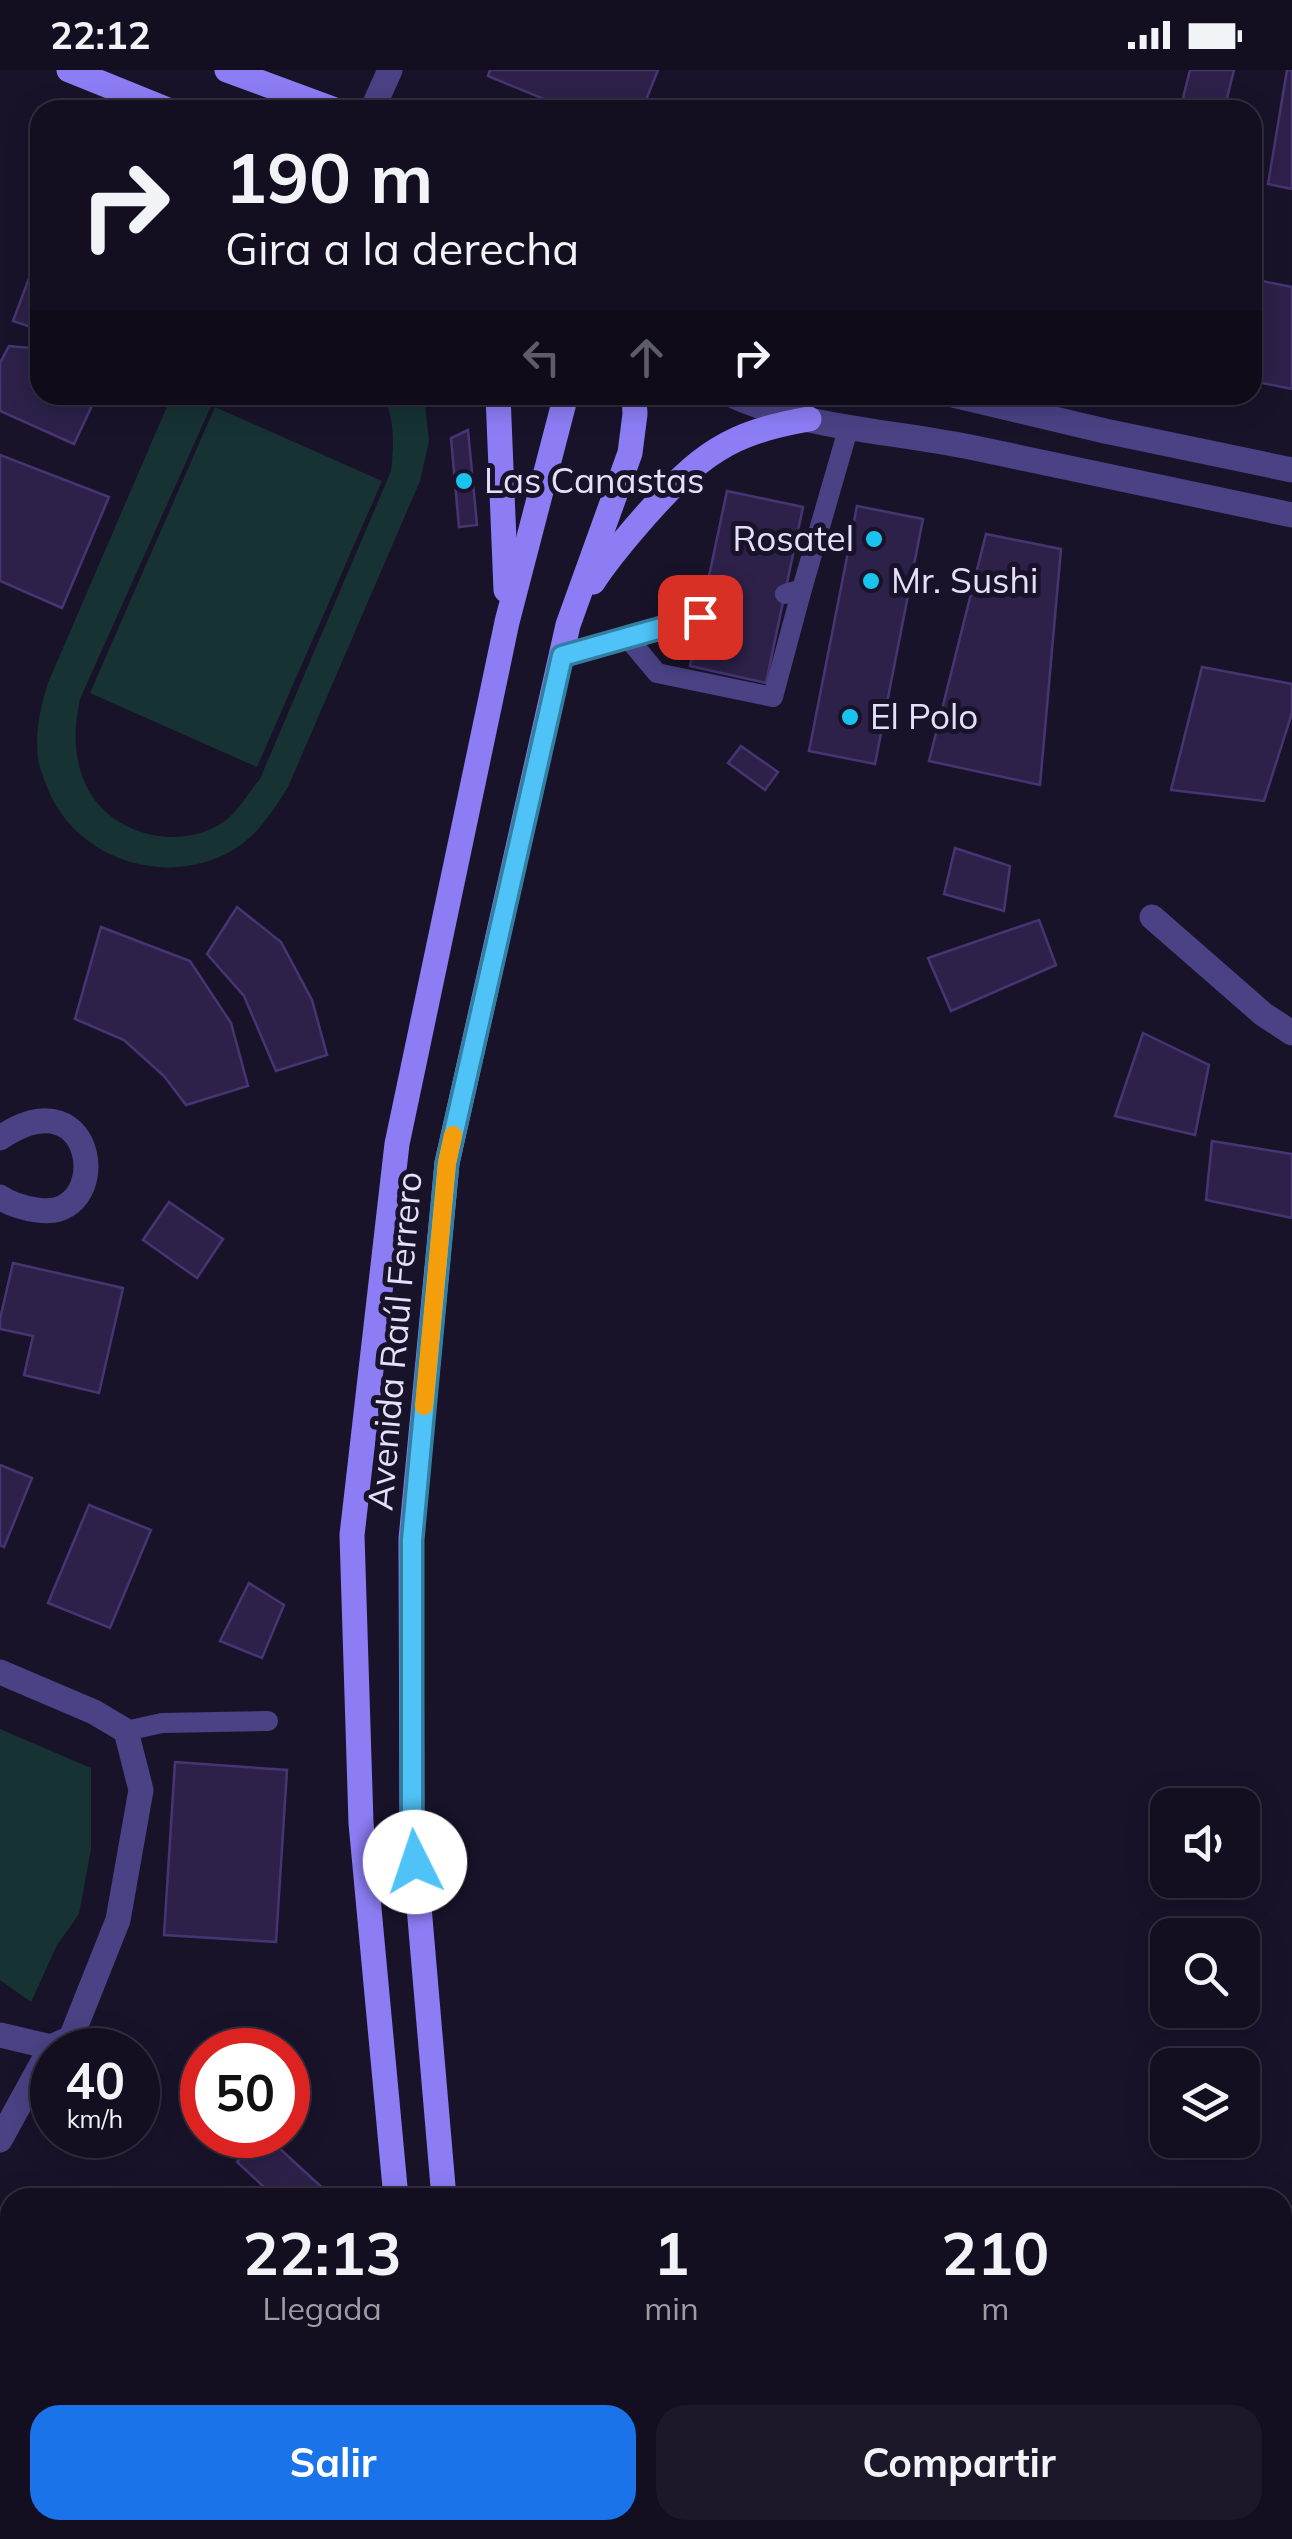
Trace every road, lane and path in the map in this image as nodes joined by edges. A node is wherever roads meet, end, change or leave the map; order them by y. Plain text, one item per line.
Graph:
1 (69, 70) edge
2 (228, 70) edge
3 (390, 70) edge
4 (143, 100) edge
5 (308, 100) edge
6 (376, 100) edge
7 (499, 405) edge
8 (563, 405) edge
9 (634, 405) edge
10 (756, 405) edge
11 (995, 405) edge
12 (809, 419) junction
13 (849, 426) junction
14 (1292, 470) edge
15 (1292, 515) edge
16 (700, 617) dead end
17 (507, 622) junction
18 (568, 624) junction
19 (627, 637) junction
20 (562, 656) junction
21 (1152, 917) dead end
22 (1292, 1033) edge
23 (0, 1138) edge
24 (0, 1198) edge
25 (0, 1672) edge
26 (268, 1721) dead end
27 (126, 1731) junction
28 (75, 2028) edge
29 (0, 2035) edge
30 (30, 2043) edge
31 (30, 2086) edge
32 (0, 2140) edge
33 (394, 2188) edge
34 (443, 2188) edge

1 - 4 main road
2 - 5 main road
3 - 6 street
7 - 17 main road
8 - 17 main road, Avenida Raúl Ferrero
9 - 18 main road, Avenida Raúl Ferrero
10 - 12 street
11 - 14 street
12 - 13 street
12 - 18 main road
13 - 15 street
13 - 19 lane
16 - 19 lane
17 - 33 main road, Avenida Raúl Ferrero
18 - 20 main road, Avenida Raúl Ferrero
19 - 20 lane
20 - 34 main road, Avenida Raúl Ferrero
21 - 22 street
23 - 24 street
25 - 27 street
26 - 27 lane
27 - 28 street
29 - 30 street
31 - 32 street

